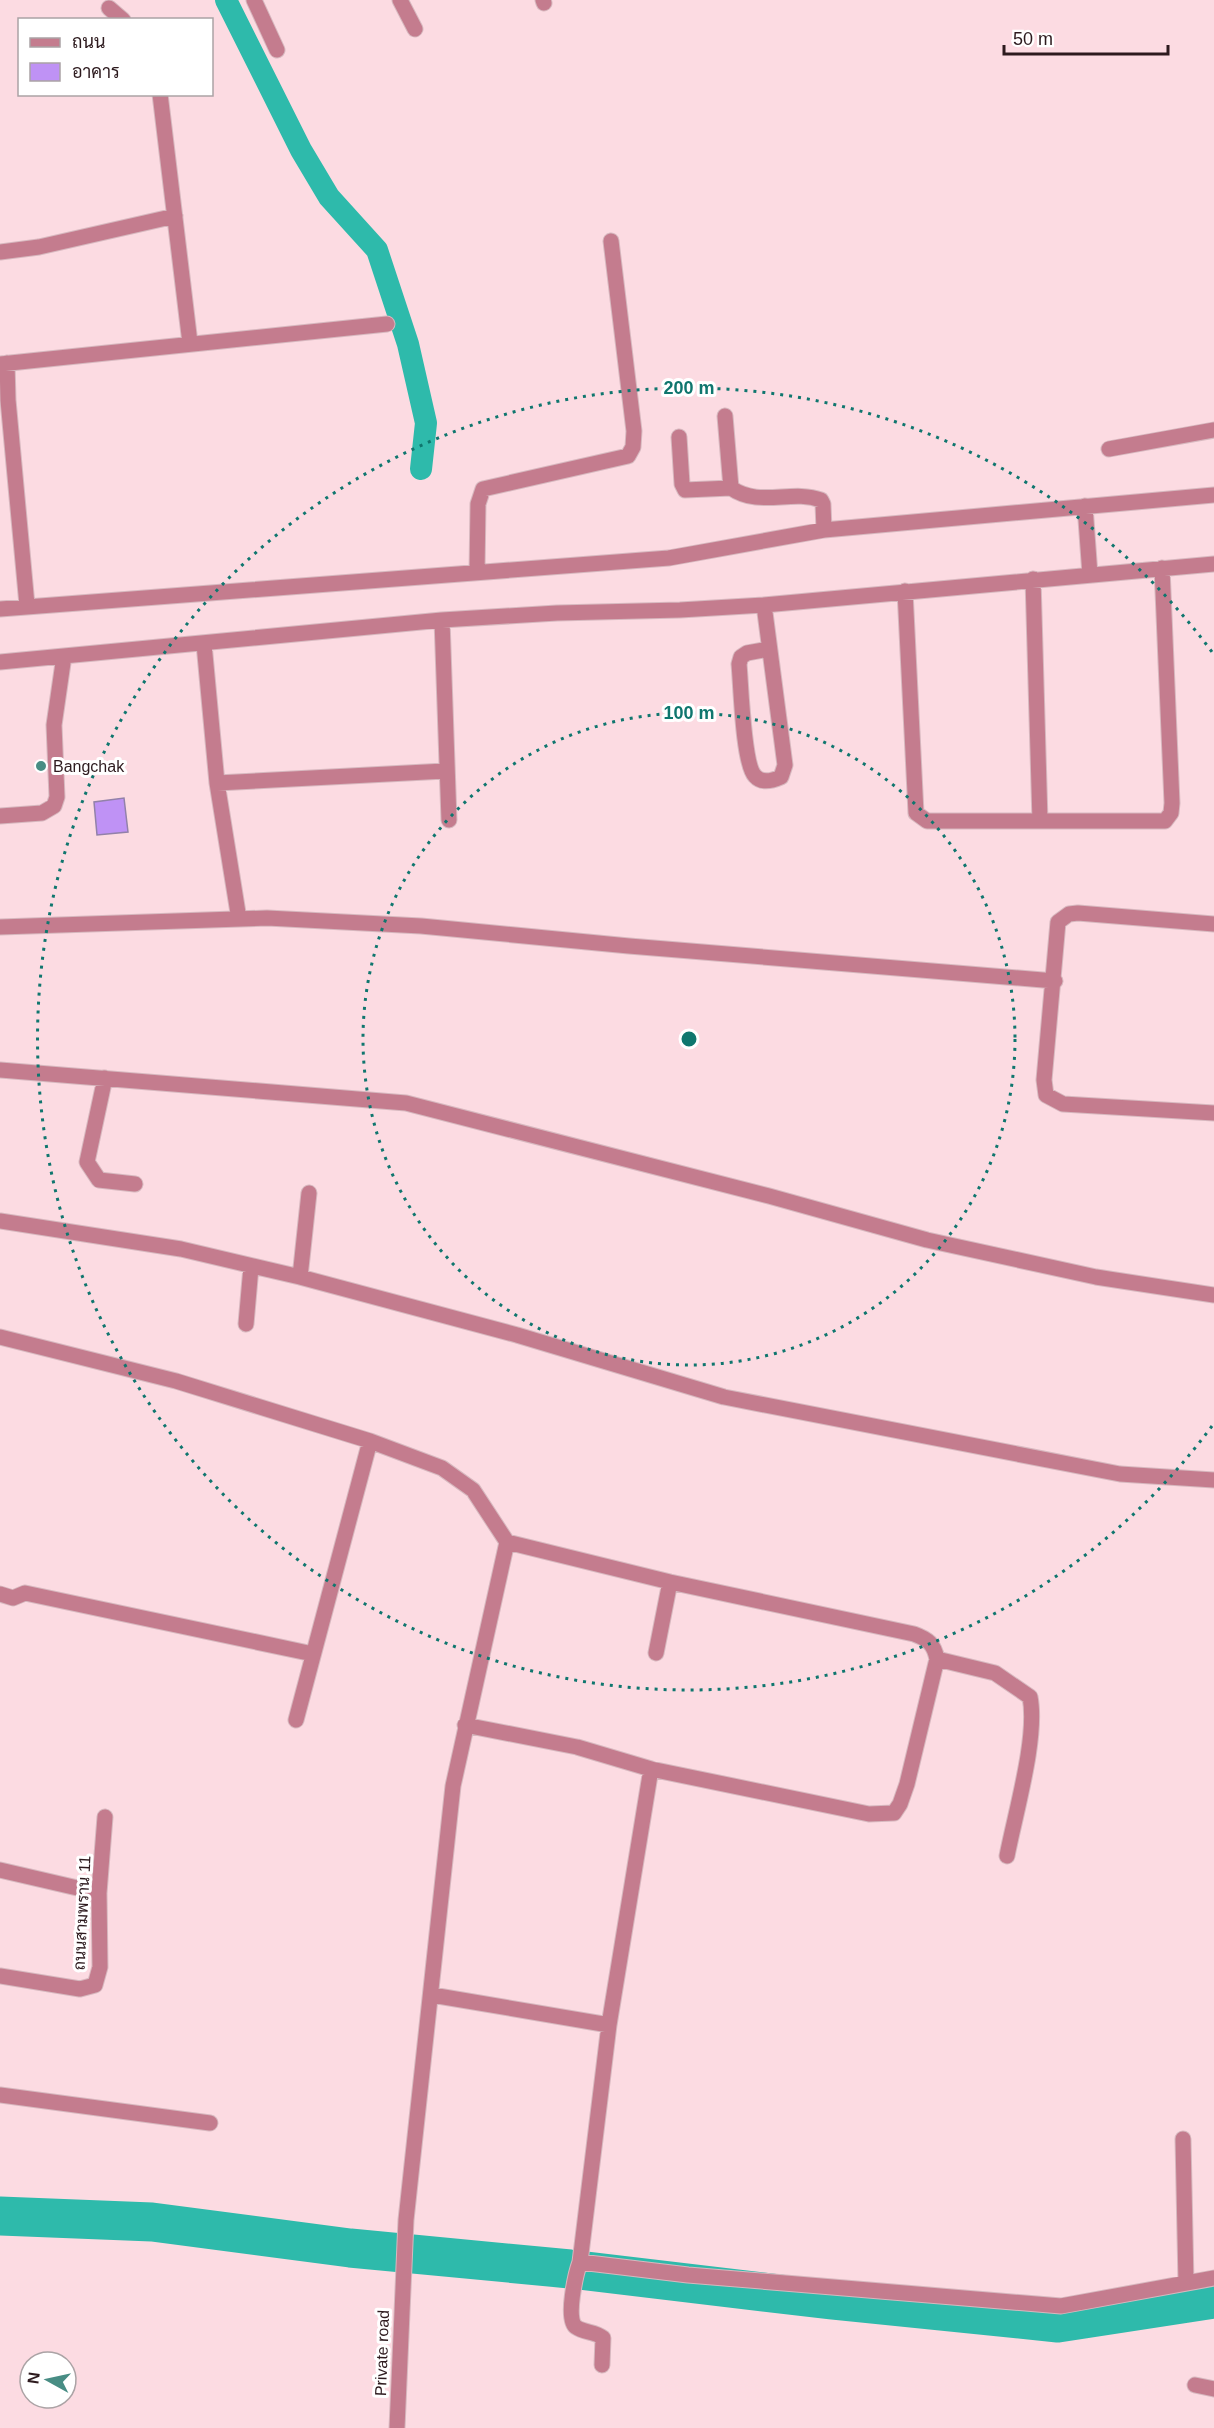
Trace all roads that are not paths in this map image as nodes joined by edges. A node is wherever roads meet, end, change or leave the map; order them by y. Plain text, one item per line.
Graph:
1 (254, 0) edge
2 (400, 0) edge
3 (109, 8) dead end
4 (121, 18) edge
5 (415, 29) dead end
6 (277, 50) dead end
7 (160, 96) edge
8 (175, 216) junction
9 (611, 241) dead end
10 (0, 252) edge
11 (387, 324) dead end
12 (190, 343) junction
13 (4, 363) edge
14 (725, 416) dead end
15 (1214, 430) edge
16 (679, 437) dead end
17 (1109, 449) dead end
18 (731, 488) junction
19 (1214, 495) edge
20 (1085, 506) junction
21 (824, 530) junction
22 (1214, 564) edge
23 (1162, 568) junction
24 (477, 572) junction
25 (1090, 574) junction
26 (1033, 579) junction
27 (905, 591) junction
28 (764, 605) junction
29 (27, 606) junction
30 (0, 609) edge
31 (442, 620) junction
32 (204, 644) junction
33 (769, 649) junction
34 (64, 656) junction
35 (0, 662) edge
36 (445, 771) junction
37 (217, 783) junction
38 (0, 816) edge
39 (448, 820) dead end
40 (1040, 821) junction
41 (239, 919) junction
42 (1214, 924) edge
43 (0, 927) edge
44 (1054, 981) junction
45 (0, 1070) edge
46 (105, 1078) junction
47 (1214, 1113) edge
48 (135, 1184) dead end
49 (309, 1193) dead end
50 (0, 1221) edge
51 (251, 1267) junction
52 (300, 1277) junction
53 (1214, 1295) edge
54 (246, 1324) dead end
55 (0, 1337) edge
56 (370, 1440) junction
57 (1214, 1480) edge
58 (507, 1542) junction
59 (670, 1582) junction
60 (0, 1594) edge
61 (656, 1653) dead end
62 (313, 1654) junction
63 (937, 1659) junction
64 (296, 1720) dead end
65 (465, 1725) junction
66 (651, 1769) junction
67 (105, 1817) dead end
68 (1007, 1856) dead end
69 (0, 1870) edge
70 (99, 1893) junction
71 (0, 1976) edge
72 (432, 1995) junction
73 (609, 2025) junction
74 (0, 2095) edge
75 (210, 2123) dead end
76 (1183, 2139) dead end
77 (579, 2264) junction
78 (1214, 2278) edge
79 (1186, 2283) junction
80 (602, 2366) dead end
81 (1195, 2385) dead end
82 (1214, 2389) edge
83 (398, 2428) edge

1 - 6 street
2 - 5 street
3 - 4 street
7 - 8 street
8 - 10 street
8 - 12 street
9 - 24 street
11 - 12 street
12 - 13 street
13 - 29 street
14 - 18 street
15 - 17 street
16 - 18 street
18 - 21 street
19 - 20 street
20 - 21 street
20 - 25 street
21 - 24 street
22 - 23 street
23 - 25 street
23 - 40 street
24 - 29 street
25 - 26 street
26 - 27 street
26 - 40 street
27 - 28 street
27 - 40 street
28 - 31 street
28 - 33 street
29 - 30 street
31 - 32 street
31 - 36 street
32 - 34 street
32 - 37 street
33 - 33 street
34 - 35 street
34 - 38 street
36 - 37 street
36 - 39 street
37 - 41 street
41 - 43 street
41 - 44 street
42 - 44 street
44 - 47 street
45 - 46 street
46 - 48 street
46 - 53 street
49 - 52 street
50 - 51 street
51 - 52 street
51 - 54 street
52 - 57 street
55 - 56 street
56 - 58 street
56 - 62 street
58 - 59 street
58 - 65 street, Private road
59 - 61 street
59 - 63 street
60 - 62 street
62 - 64 street
63 - 66 street
63 - 68 street
65 - 66 street
65 - 72 street, Private road
66 - 73 street
67 - 70 street, ถนนสามพราน 11
69 - 70 street
70 - 71 street, ถนนสามพราน 11
72 - 73 street
72 - 83 street, Private road
73 - 77 street
74 - 75 street
76 - 79 street
77 - 79 street
77 - 80 street
78 - 79 street
81 - 82 street

